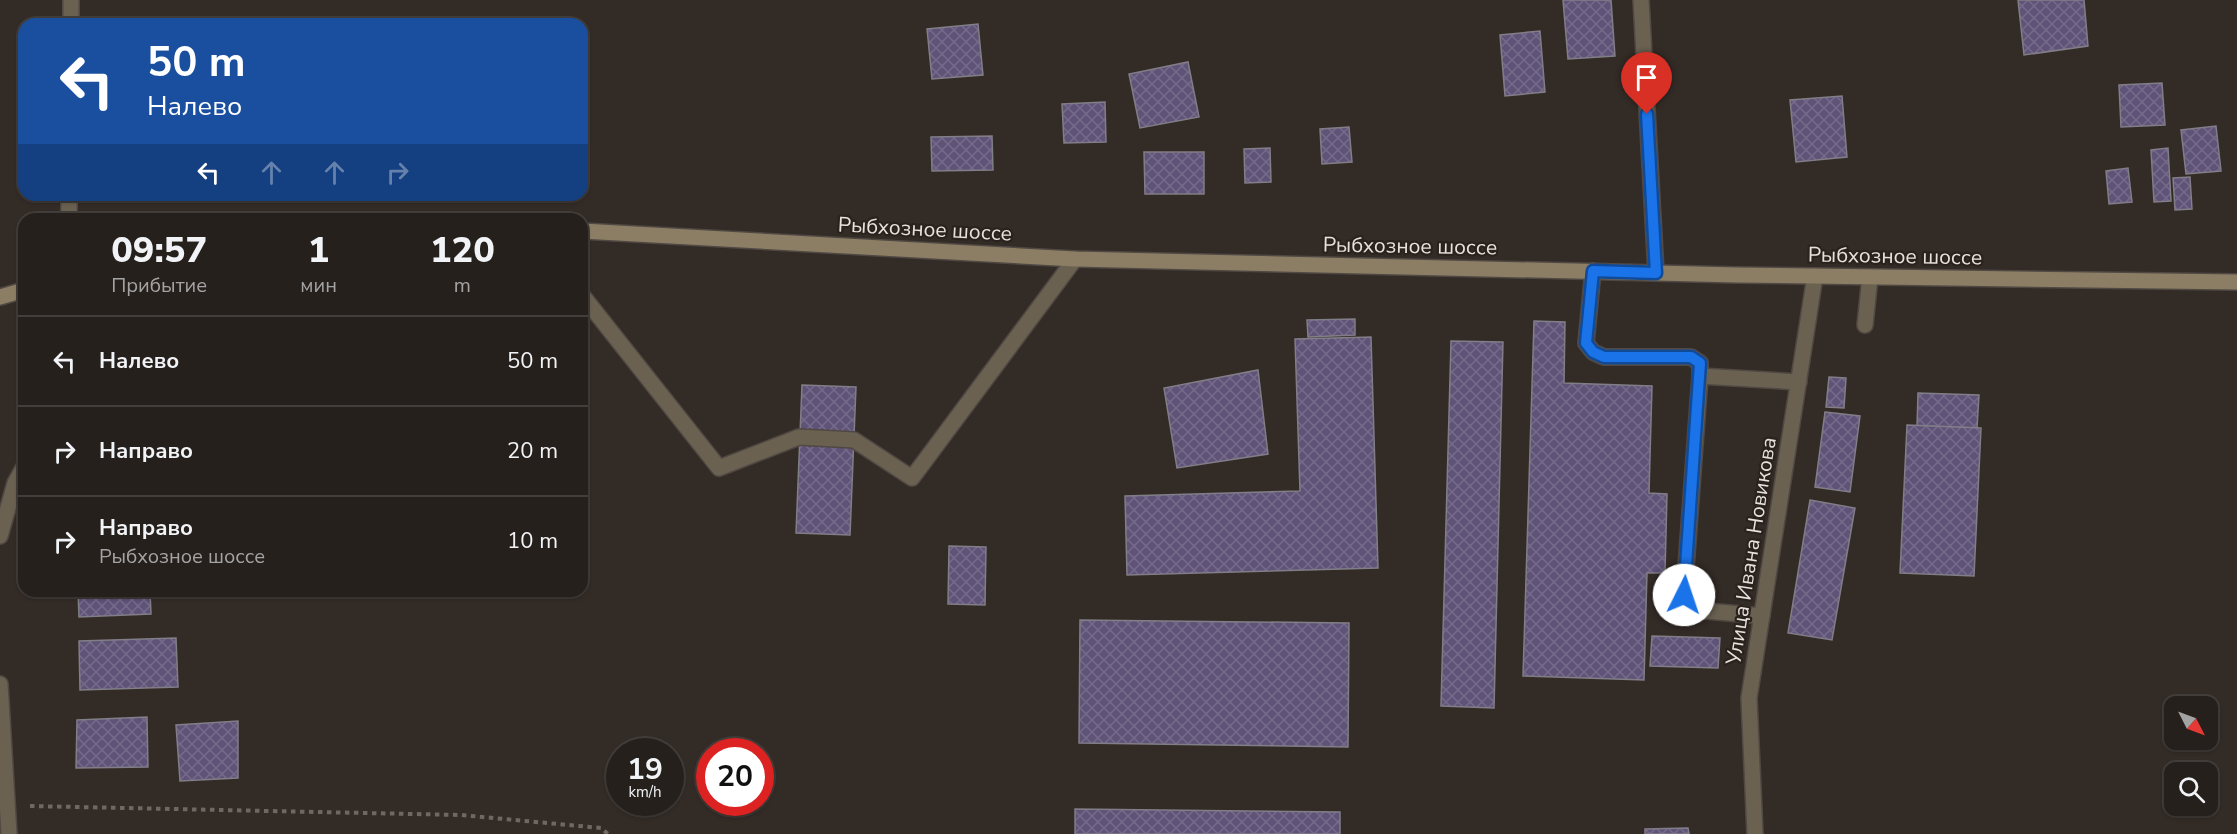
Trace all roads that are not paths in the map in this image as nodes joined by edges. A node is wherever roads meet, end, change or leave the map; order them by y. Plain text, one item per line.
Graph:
1 (71, 0) edge
2 (1641, 0) edge
3 (71, 18) edge
4 (588, 231) edge
5 (1075, 259) junction
6 (1593, 271) junction
7 (1656, 273) junction
8 (1815, 276) junction
9 (1870, 277) junction
10 (2237, 282) edge
11 (18, 292) edge
12 (0, 297) edge
13 (588, 303) edge
14 (1865, 325) dead end
15 (1701, 376) junction
16 (1799, 382) junction
17 (18, 478) edge
18 (0, 536) edge
19 (1762, 616) junction
20 (0, 684) edge
21 (9, 834) edge
22 (1755, 834) edge

1 - 3 street
2 - 7 street
4 - 5 main road, Рыбхозное шоссе
5 - 6 main road, Рыбхозное шоссе
5 - 13 street
6 - 7 main road, Рыбхозное шоссе
6 - 15 street
7 - 8 main road, Рыбхозное шоссе
8 - 9 main road, Рыбхозное шоссе
8 - 16 street, Улица Ивана Новикова
9 - 10 main road, Рыбхозное шоссе
9 - 14 street
11 - 12 main road
15 - 16 street
15 - 19 street
16 - 19 street, Улица Ивана Новикова
17 - 18 street
19 - 22 street, Улица Ивана Новикова
20 - 21 street

